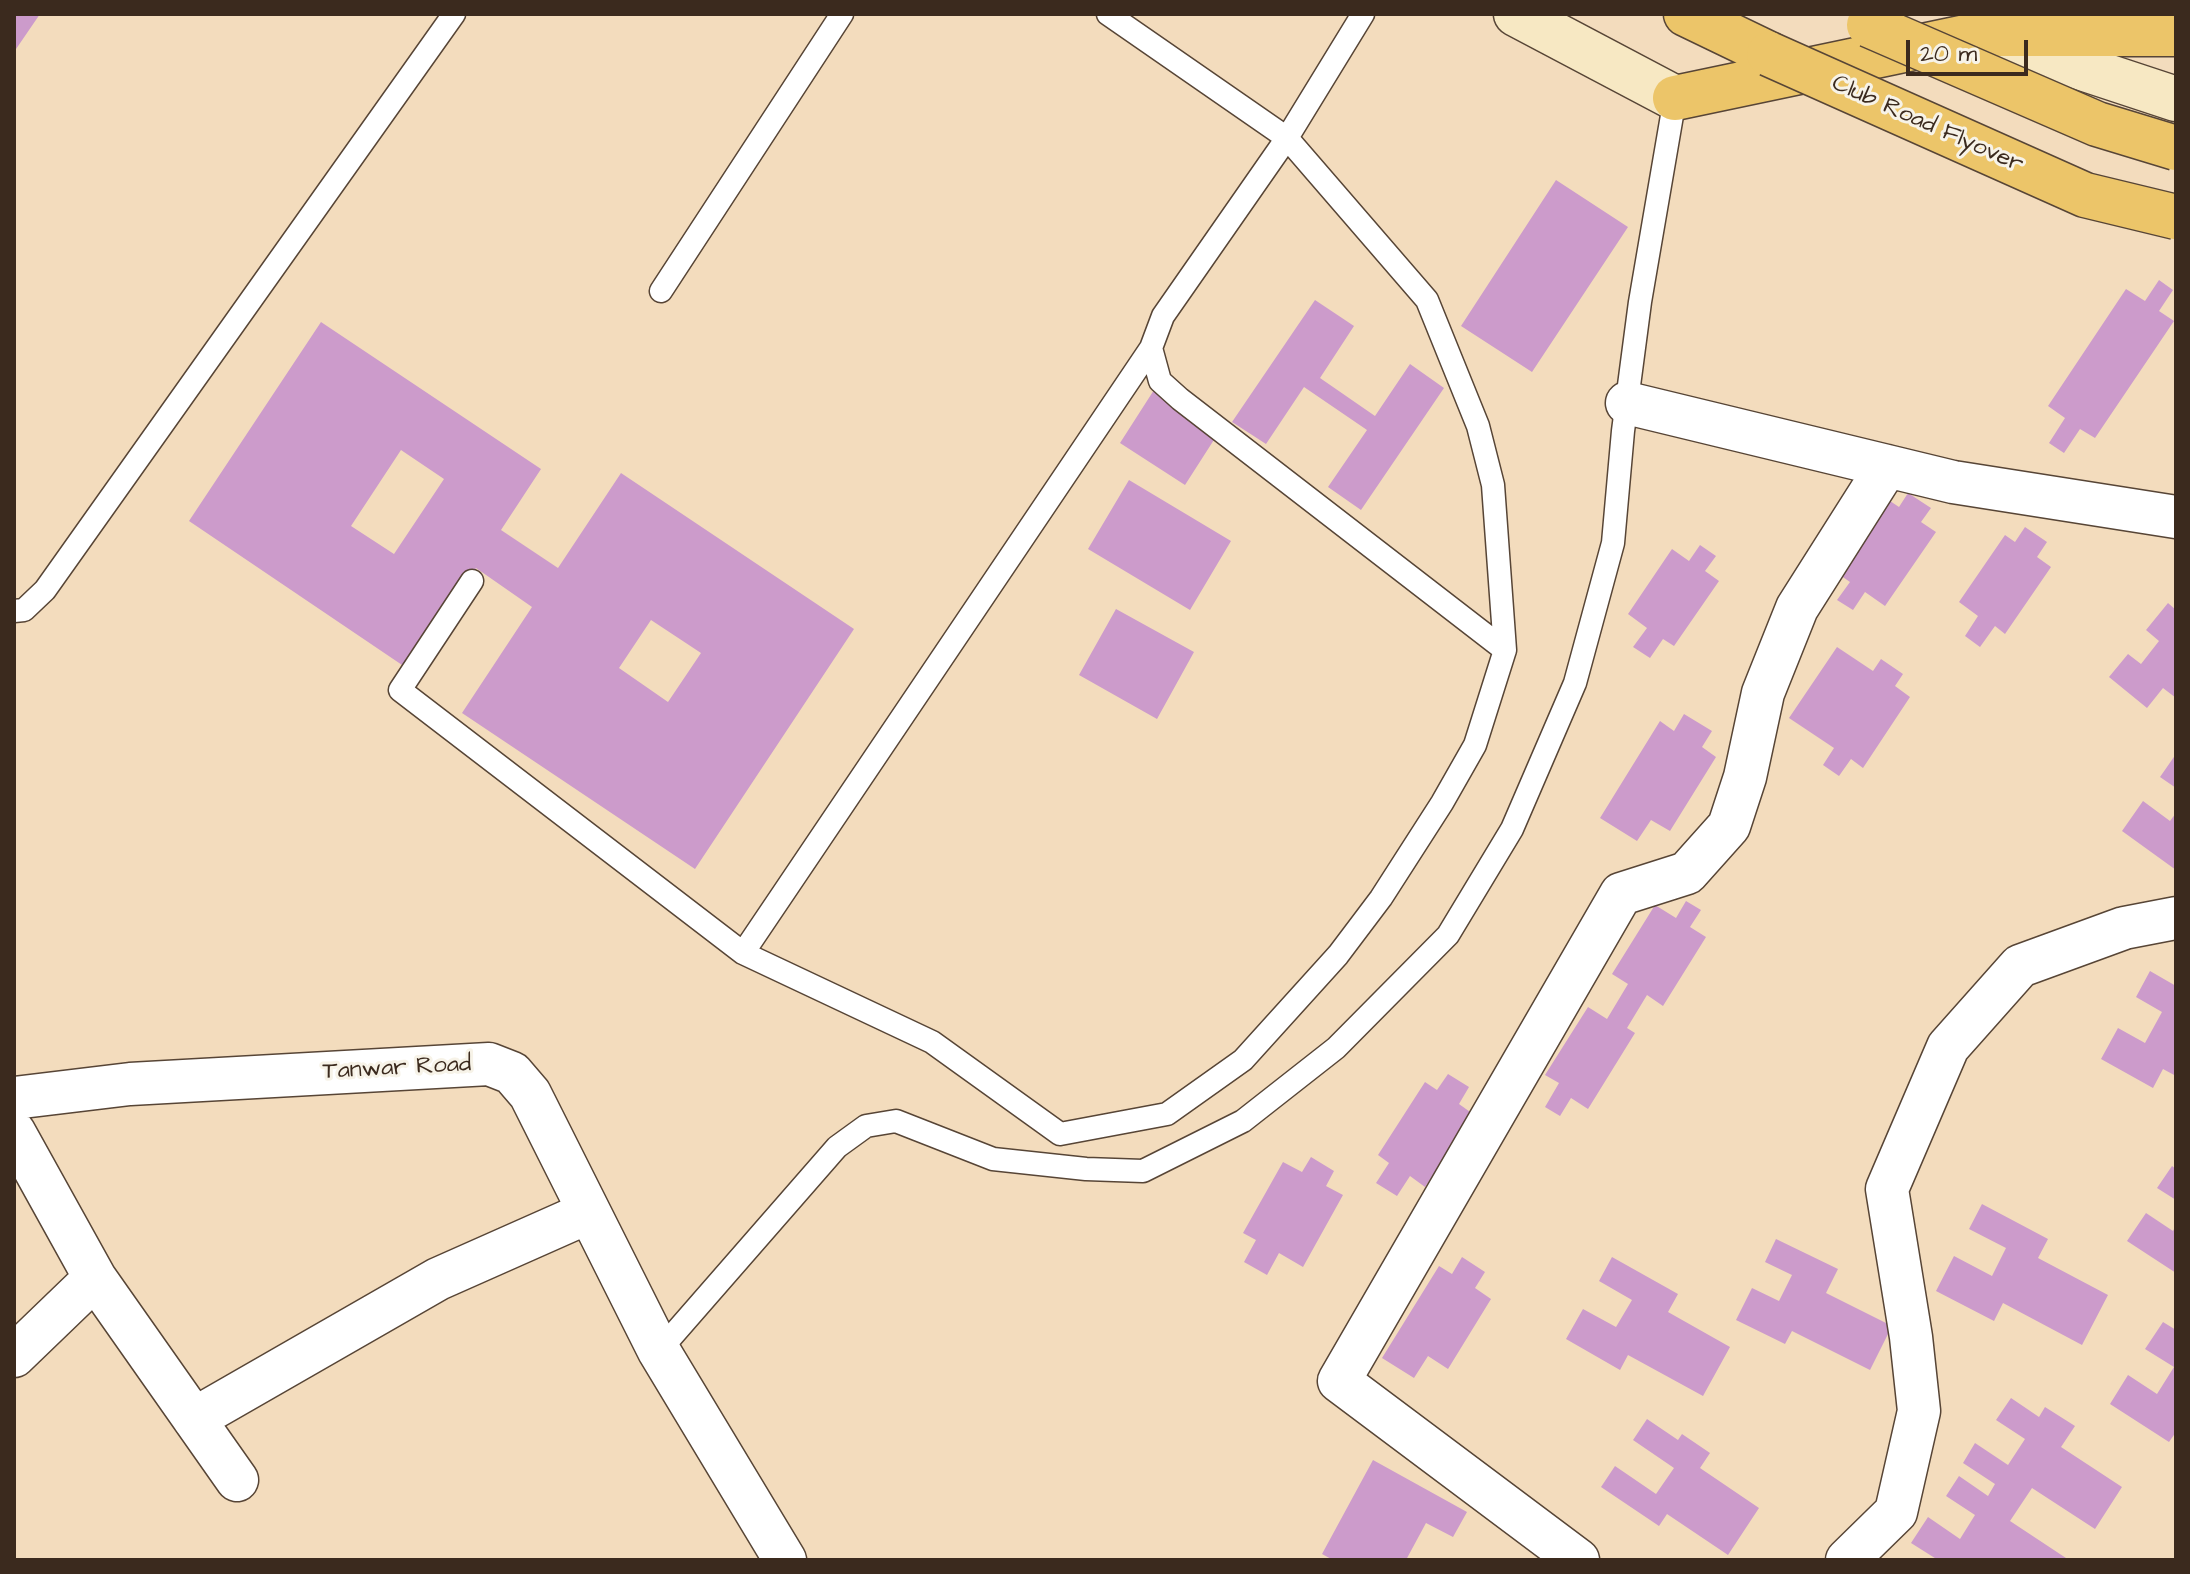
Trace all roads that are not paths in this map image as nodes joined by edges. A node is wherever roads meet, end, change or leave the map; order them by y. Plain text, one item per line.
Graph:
1 (454, 14) edge
2 (842, 14) edge
3 (1108, 14) edge
4 (1363, 14) edge
5 (1516, 14) edge
6 (1686, 14) edge
7 (1851, 14) edge
8 (1980, 34) junction
9 (2176, 34) edge
10 (1675, 98) junction
11 (2176, 99) edge
12 (1287, 138) junction
13 (2176, 148) edge
14 (2176, 217) edge
15 (661, 291) dead end
16 (1151, 348) junction
17 (1627, 403) junction
18 (1887, 466) junction
19 (2176, 517) edge
20 (472, 581) dead end
21 (14, 611) edge
22 (1505, 650) junction
23 (2176, 918) edge
24 (743, 953) junction
25 (14, 1098) edge
26 (14, 1132) edge
27 (589, 1212) junction
28 (95, 1278) junction
29 (659, 1351) junction
30 (14, 1356) edge
31 (194, 1419) junction
32 (237, 1480) dead end
33 (785, 1560) edge
34 (1578, 1560) edge
35 (1847, 1560) edge

1 - 21 lane
2 - 15 lane
3 - 12 lane
4 - 12 lane
5 - 10 main road
6 - 14 main road, Club Road Flyover, bridge
7 - 13 main road, bridge
8 - 9 main road
8 - 10 main road
8 - 11 main road
10 - 17 lane
12 - 16 lane
12 - 22 lane
16 - 22 lane
16 - 24 lane
17 - 18 street
17 - 29 lane
18 - 19 street
18 - 34 street
20 - 24 lane
22 - 24 lane
23 - 35 street
25 - 27 street, Tanwar Road
26 - 28 street
27 - 29 street, Tanwar Road
27 - 31 street
28 - 30 street
28 - 31 street
29 - 33 street, Tanwar Road
31 - 32 street

